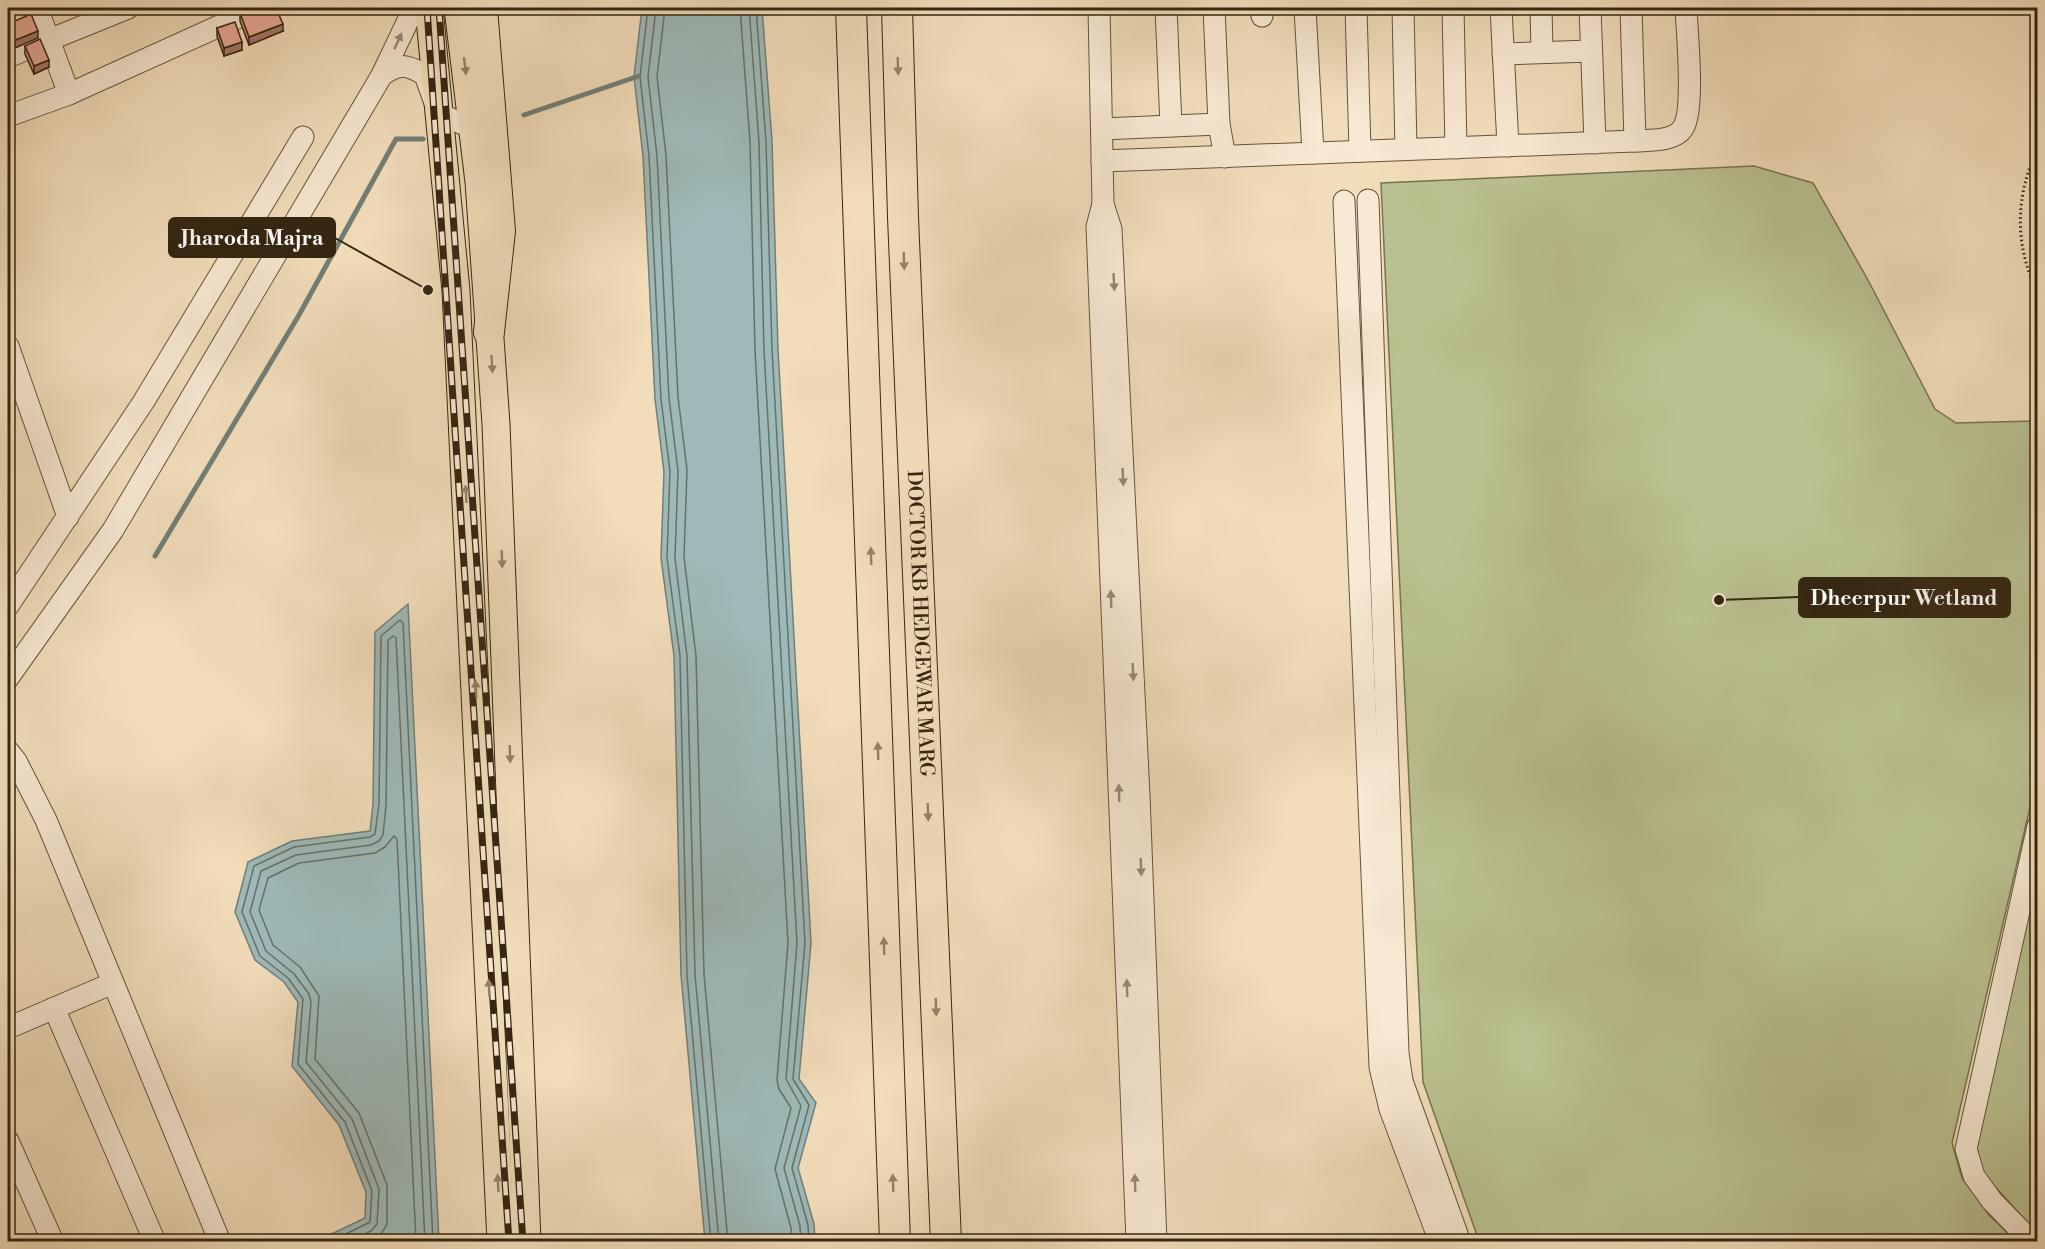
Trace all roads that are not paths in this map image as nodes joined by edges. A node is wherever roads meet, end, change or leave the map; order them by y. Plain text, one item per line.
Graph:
1 (37, 8) edge
2 (128, 8) edge
3 (259, 8) edge
4 (414, 8) edge
5 (429, 8) edge
6 (458, 8) edge
7 (482, 8) edge
8 (851, 8) edge
9 (897, 8) edge
10 (1099, 8) edge
11 (1166, 8) edge
12 (1214, 8) edge
13 (1305, 8) edge
14 (1356, 8) edge
15 (1403, 8) edge
16 (1453, 8) edge
17 (1500, 8) edge
18 (1541, 8) edge
19 (1590, 8) edge
20 (1631, 8) edge
21 (1686, 8) edge
22 (49, 40) junction
23 (1592, 51) junction
24 (1542, 52) junction
25 (1503, 54) junction
26 (8, 57) edge
27 (382, 75) junction
28 (69, 94) junction
29 (439, 114) junction
30 (8, 116) edge
31 (1219, 124) junction
32 (1171, 126) junction
33 (473, 128) junction
34 (1102, 129) junction
35 (303, 137) dead end
36 (1635, 141) junction
37 (1594, 142) junction
38 (1508, 146) junction
39 (1456, 148) junction
40 (1406, 149) junction
41 (1360, 151) junction
42 (1313, 153) junction
43 (1225, 157) junction
44 (1102, 161) junction
45 (1368, 200) dead end
46 (1344, 201) dead end
47 (1103, 204) junction
48 (489, 332) junction
49 (8, 346) edge
50 (68, 517) junction
51 (8, 606) edge
52 (8, 678) edge
53 (11, 755) edge
54 (2037, 826) edge
55 (113, 983) junction
56 (54, 1008) junction
57 (8, 1028) edge
58 (8, 1141) edge
59 (53, 1242) edge
60 (155, 1242) edge
61 (220, 1242) edge
62 (501, 1242) edge
63 (527, 1242) edge
64 (895, 1242) edge
65 (946, 1242) edge
66 (1137, 1242) edge
67 (1156, 1242) edge
68 (1440, 1242) edge
69 (1460, 1242) edge
70 (2032, 1242) edge

1 - 22 street
2 - 22 street
3 - 28 street
27 -> 4 street
5 - 29 main road
6 -> 33 main road
7 - 48 highway
64 -> 8 highway
9 -> 65 highway, DOCTOR KB HEDGEWAR MARG
10 - 34 street
11 - 32 street
12 - 31 street
13 - 42 street
14 - 41 street
15 - 40 street
16 - 39 street
17 - 25 street
18 - 24 street
19 - 23 street
20 - 36 street
21 - 36 street
22 - 26 street
22 - 28 street
23 - 24 street
23 - 37 street
24 - 25 street
25 - 38 street
27 - 29 street
27 - 52 street
28 - 30 street
29 - 33 street
62 -> 29 main road
31 - 32 street
31 - 43 street
32 - 34 street
33 - 48 main road
34 - 44 street
35 - 50 street
36 - 37 street
37 - 38 street
38 - 39 street
39 - 40 street
40 - 41 street
41 - 42 street
42 - 43 street
43 - 44 street
44 - 47 street
45 - 69 street
46 - 68 street
66 -> 47 street
47 -> 67 street
48 -> 63 main road
49 - 50 street
50 - 51 street
53 - 55 street
54 - 70 street
55 - 56 street
55 - 61 street
56 - 57 street
56 - 60 street
58 - 59 street

